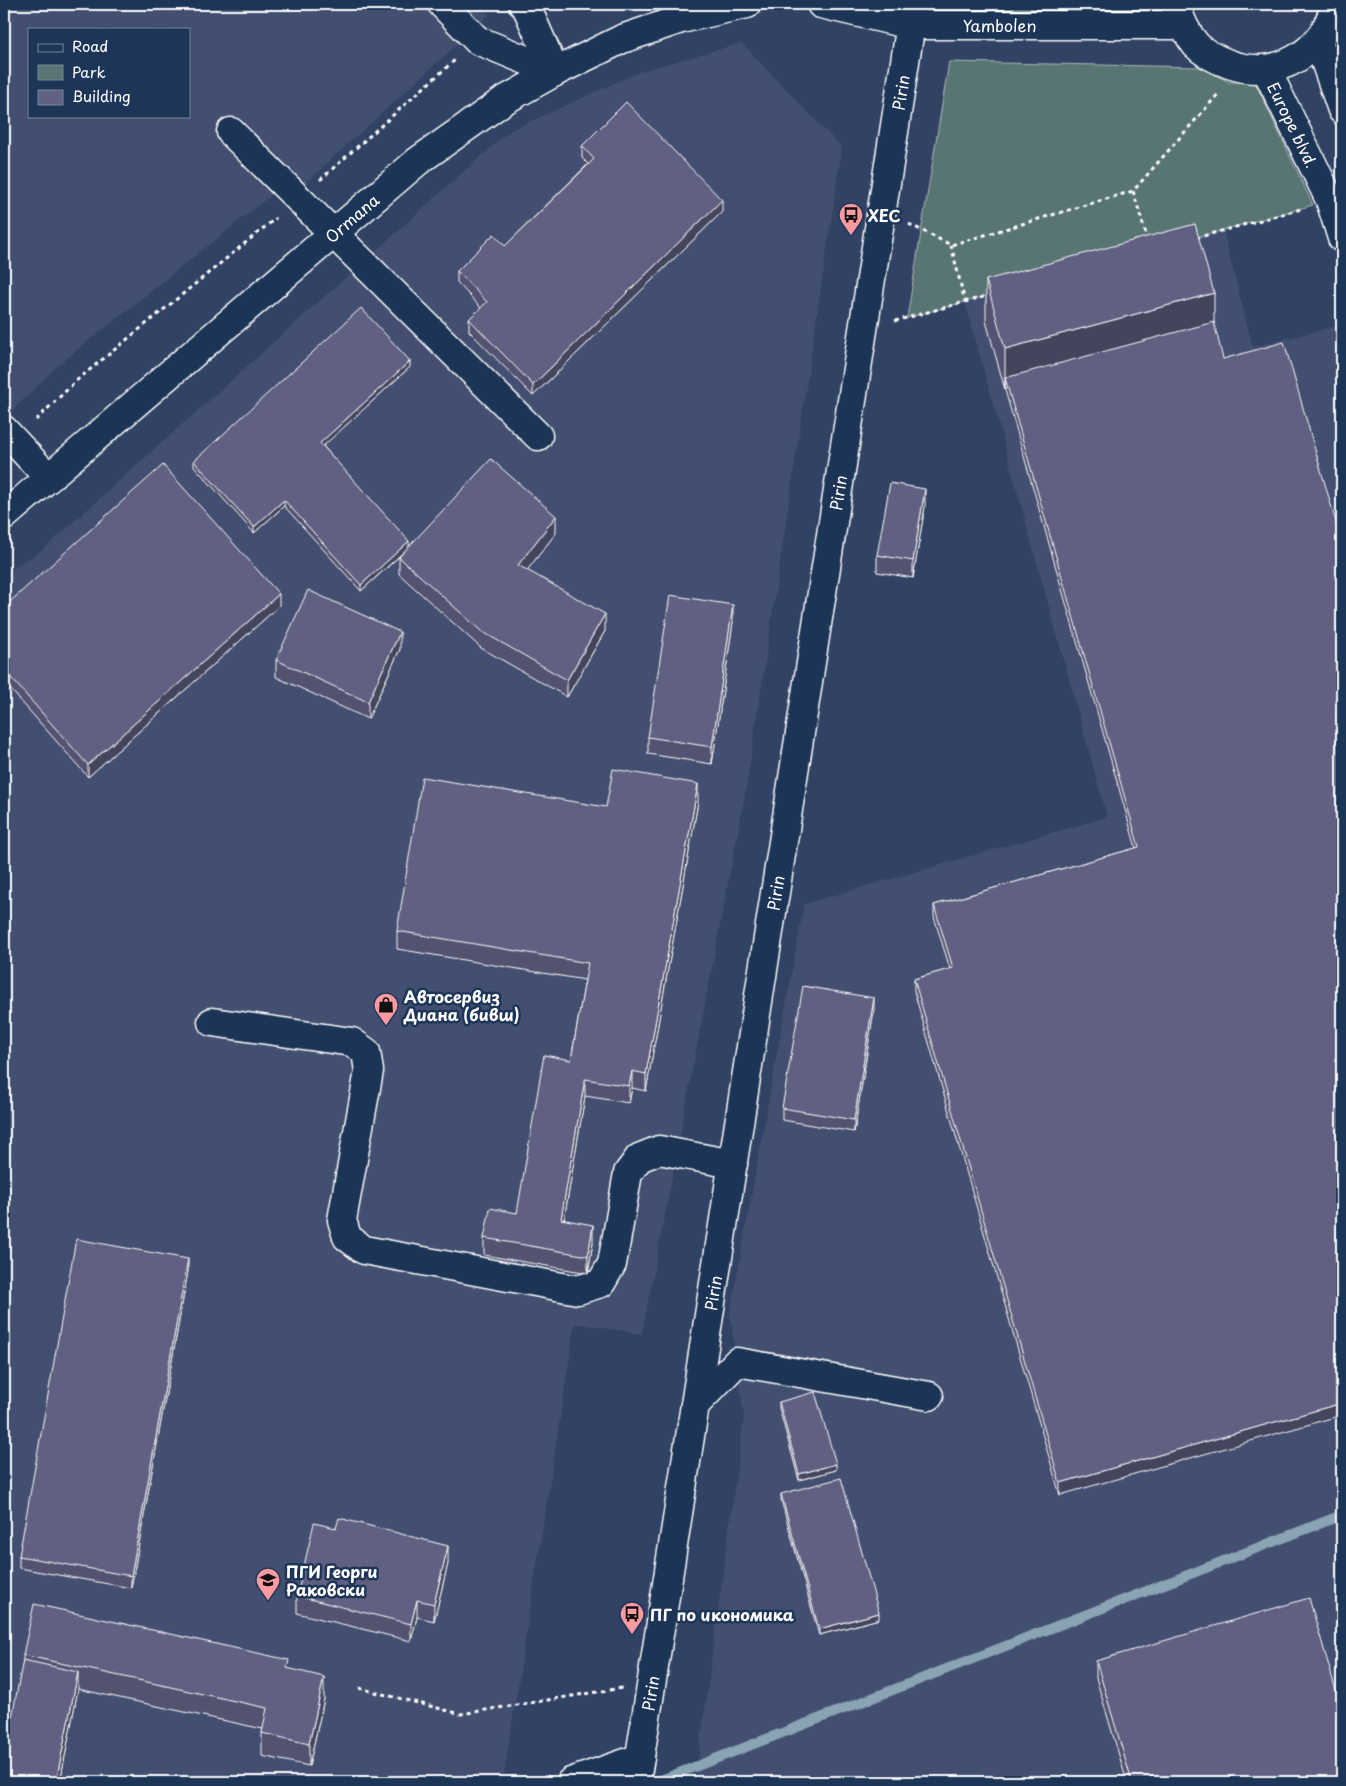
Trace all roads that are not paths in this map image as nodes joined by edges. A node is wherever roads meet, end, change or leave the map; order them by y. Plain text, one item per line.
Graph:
1 (442, 4) edge
2 (747, 4) edge
3 (821, 4) edge
4 (530, 5) edge
5 (1336, 13) edge
6 (913, 14) edge
7 (1179, 14) edge
8 (1318, 41) junction
9 (1253, 68) junction
10 (555, 72) junction
11 (1342, 110) edge
12 (231, 132) dead end
13 (333, 234) junction
14 (1342, 238) edge
15 (9, 435) edge
16 (538, 436) dead end
17 (49, 478) junction
18 (4, 516) edge
19 (212, 1022) dead end
20 (733, 1164) junction
21 (929, 1396) dead end
22 (695, 1405) junction
23 (638, 1770) edge
24 (571, 1782) edge

1 - 10 street
2 - 10 street, Ormana
3 - 6 street, Yambolen
4 - 10 street
5 - 8 street
6 - 7 street, Yambolen
6 - 20 street, Pirin
7 - 9 street
8 - 9 street
8 - 11 street
9 - 14 street, Europe blvd.
10 - 13 street, Ormana
12 - 13 street
13 - 16 street
13 - 17 street, Ormana
15 - 17 street
17 - 18 street, Ormana
19 - 20 street
20 - 22 street, Pirin
21 - 22 street
22 - 23 street, Pirin
23 - 24 street

